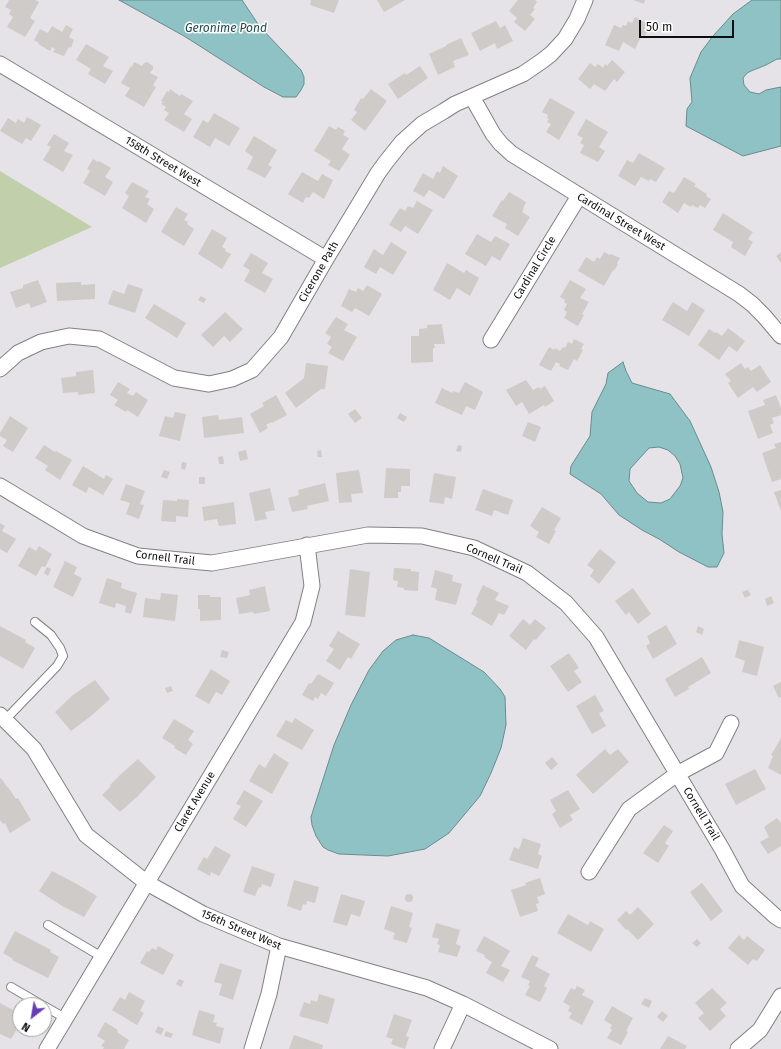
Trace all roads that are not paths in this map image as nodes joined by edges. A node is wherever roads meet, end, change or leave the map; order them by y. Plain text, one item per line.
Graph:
1 (585, 0) edge
2 (0, 64) edge
3 (472, 97) junction
4 (579, 196) junction
5 (326, 259) junction
6 (781, 336) edge
7 (491, 340) dead end
8 (0, 369) edge
9 (0, 486) edge
10 (307, 545) junction
11 (35, 622) dead end
12 (2, 717) edge
13 (731, 724) dead end
14 (676, 774) junction
15 (589, 872) dead end
16 (147, 883) junction
17 (781, 920) edge
18 (48, 925) dead end
19 (279, 946) junction
20 (102, 957) junction
21 (11, 987) dead end
22 (781, 996) edge
23 (28, 997) edge
24 (463, 1004) junction
25 (52, 1011) edge
26 (65, 1018) junction
27 (47, 1049) edge
28 (252, 1049) edge
29 (442, 1049) edge
30 (550, 1049) edge
31 (738, 1049) edge

1 - 3 street, Cicerone Path
2 - 5 street, 158th Street West
3 - 4 street, Cardinal Street West
3 - 5 street, Cicerone Path
4 - 6 street, Cardinal Street West
4 - 7 street, Cardinal Circle
5 - 8 street, Cicerone Path
9 - 10 street, Cornell Trail
10 - 14 street, Cornell Trail
10 - 16 street, Claret Avenue
11 - 12 lane
12 - 16 street, 156th Street West
13 - 14 street
14 - 15 street
14 - 17 street, Cornell Trail
16 - 19 street, 156th Street West
16 - 20 street, Claret Avenue
18 - 20 lane
19 - 24 street, 156th Street West
19 - 28 street
20 - 26 street, Claret Avenue
21 - 23 lane
22 - 31 street
24 - 29 street
24 - 30 street, 156th Street West
25 - 26 lane
26 - 27 street, Claret Avenue

